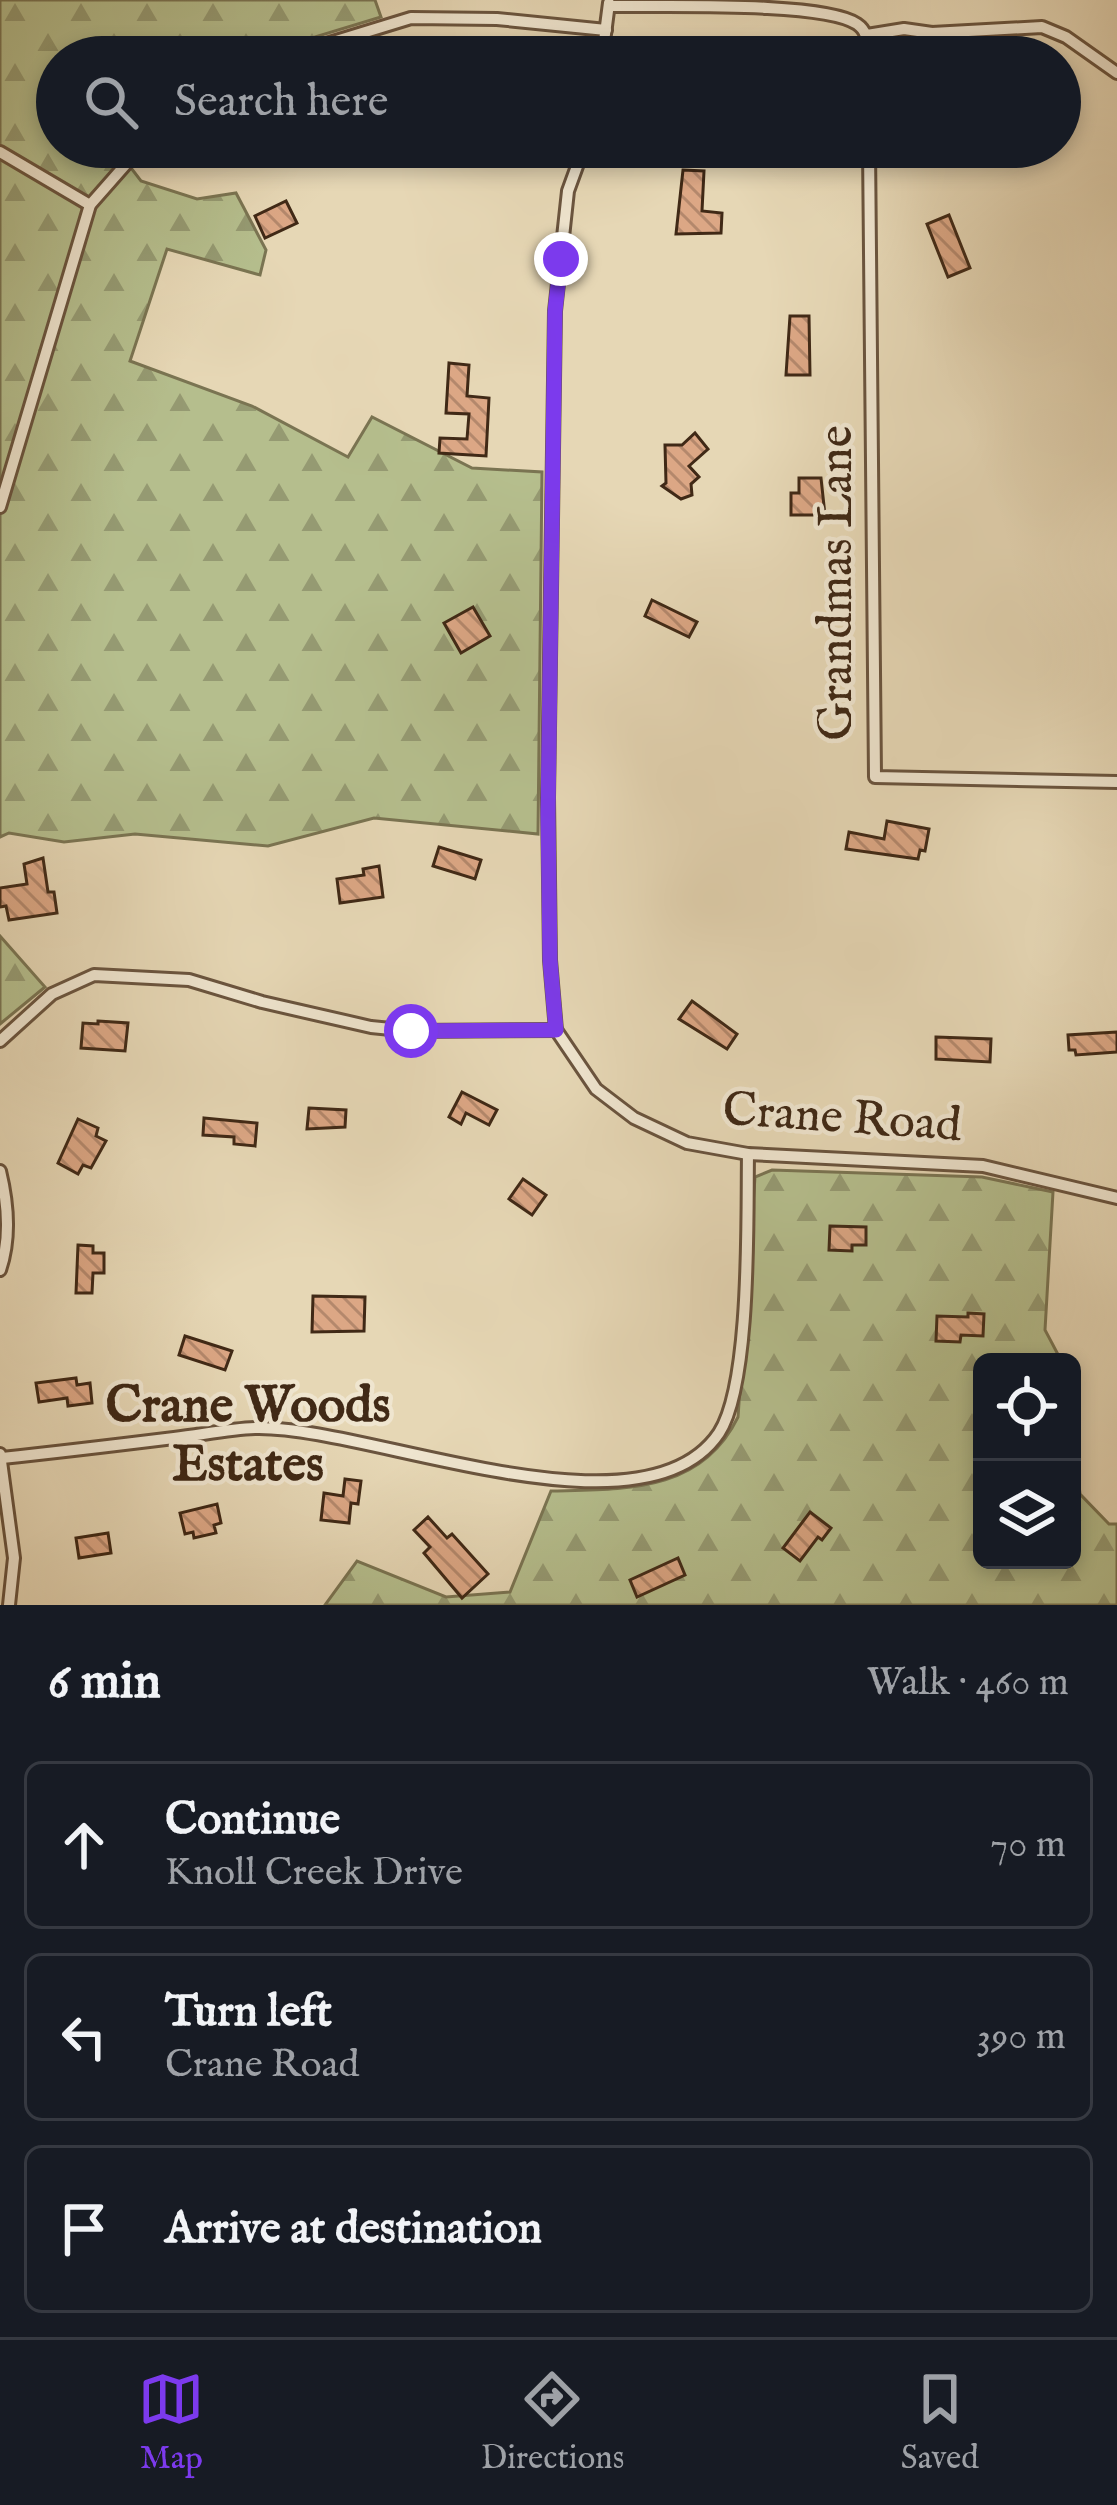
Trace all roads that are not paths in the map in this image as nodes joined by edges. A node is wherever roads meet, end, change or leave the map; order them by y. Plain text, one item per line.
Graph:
1 (609, 3) edge
2 (606, 30) junction
3 (867, 35) joint
4 (352, 36) edge
5 (605, 36) edge
6 (1062, 36) edge
7 (1081, 49) edge
8 (1117, 74) edge
9 (0, 152) edge
10 (123, 168) edge
11 (576, 168) edge
12 (869, 168) edge
13 (90, 205) junction
14 (0, 507) edge
15 (1117, 782) edge
16 (556, 1030) junction
17 (0, 1041) edge
18 (748, 1154) junction
19 (0, 1171) edge
20 (1117, 1198) edge
21 (0, 1270) edge
22 (1, 1455) edge
23 (9, 1605) edge

1 - 2 street
1 - 3 street
2 - 4 street
2 - 5 street
3 - 6 street
7 - 8 street
9 - 13 street
10 - 13 street
11 - 16 street, Crane Road
12 - 15 street, Grandmas Lane
13 - 14 street
16 - 17 street
16 - 18 street, Crane Road
18 - 20 street, Crane Road
18 - 22 street
19 - 21 street
22 - 23 street

